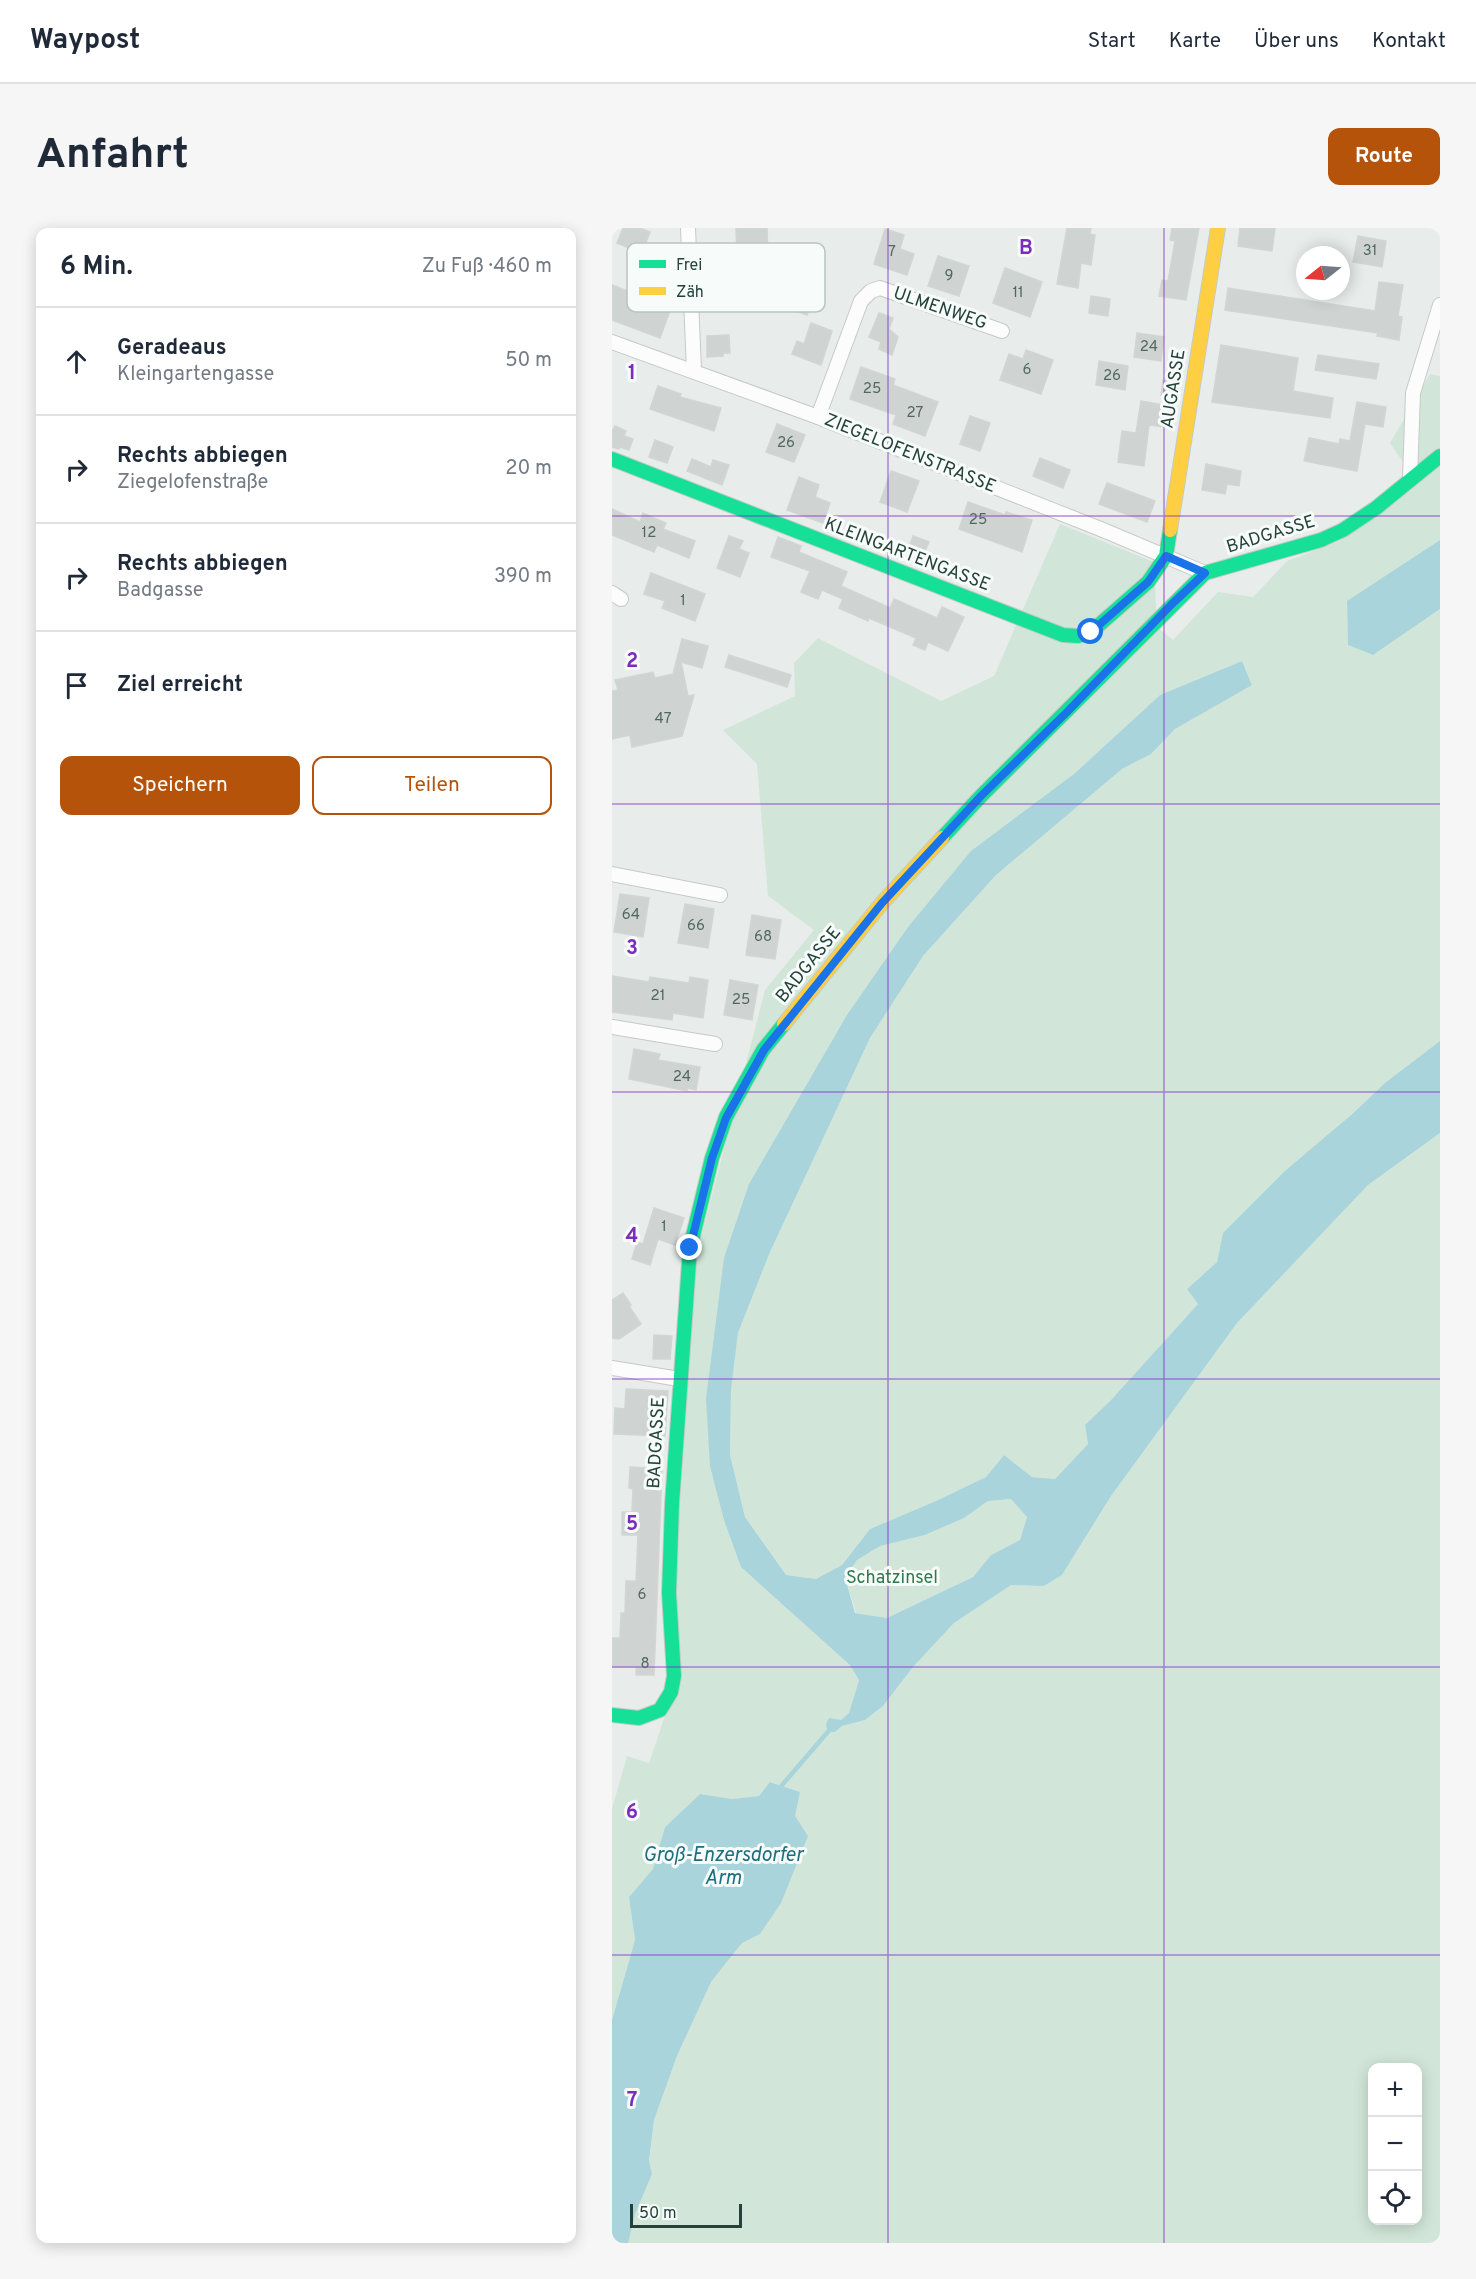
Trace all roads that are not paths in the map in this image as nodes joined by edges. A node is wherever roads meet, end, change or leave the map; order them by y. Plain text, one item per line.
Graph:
1 (688, 228) edge
2 (1218, 228) edge
3 (689, 243) edge
4 (1440, 309) edge
5 (692, 312) edge
6 (1002, 331) dead end
7 (612, 342) edge
8 (694, 370) junction
9 (818, 417) junction
10 (1440, 456) edge
11 (612, 459) edge
12 (1410, 479) junction
13 (1166, 556) junction
14 (1205, 573) junction
15 (612, 874) edge
16 (720, 895) dead end
17 (612, 1027) edge
18 (715, 1044) dead end
19 (612, 1368) edge
20 (679, 1379) junction
21 (612, 1715) edge

1 - 3 street
2 - 13 street, AUGASSE
4 - 12 street
5 - 8 street
6 - 9 street, ULMENWEG
7 - 8 street, ZIEGELOFENSTRASSE
8 - 9 street, ZIEGELOFENSTRASSE
9 - 13 street, ZIEGELOFENSTRASSE
10 - 12 street, BADGASSE
11 - 13 street, KLEINGARTENGASSE
12 - 14 street, BADGASSE
13 - 14 street, ZIEGELOFENSTRASSE
14 - 20 street, BADGASSE
15 - 16 street
17 - 18 street
19 - 20 street
20 - 21 street, BADGASSE

